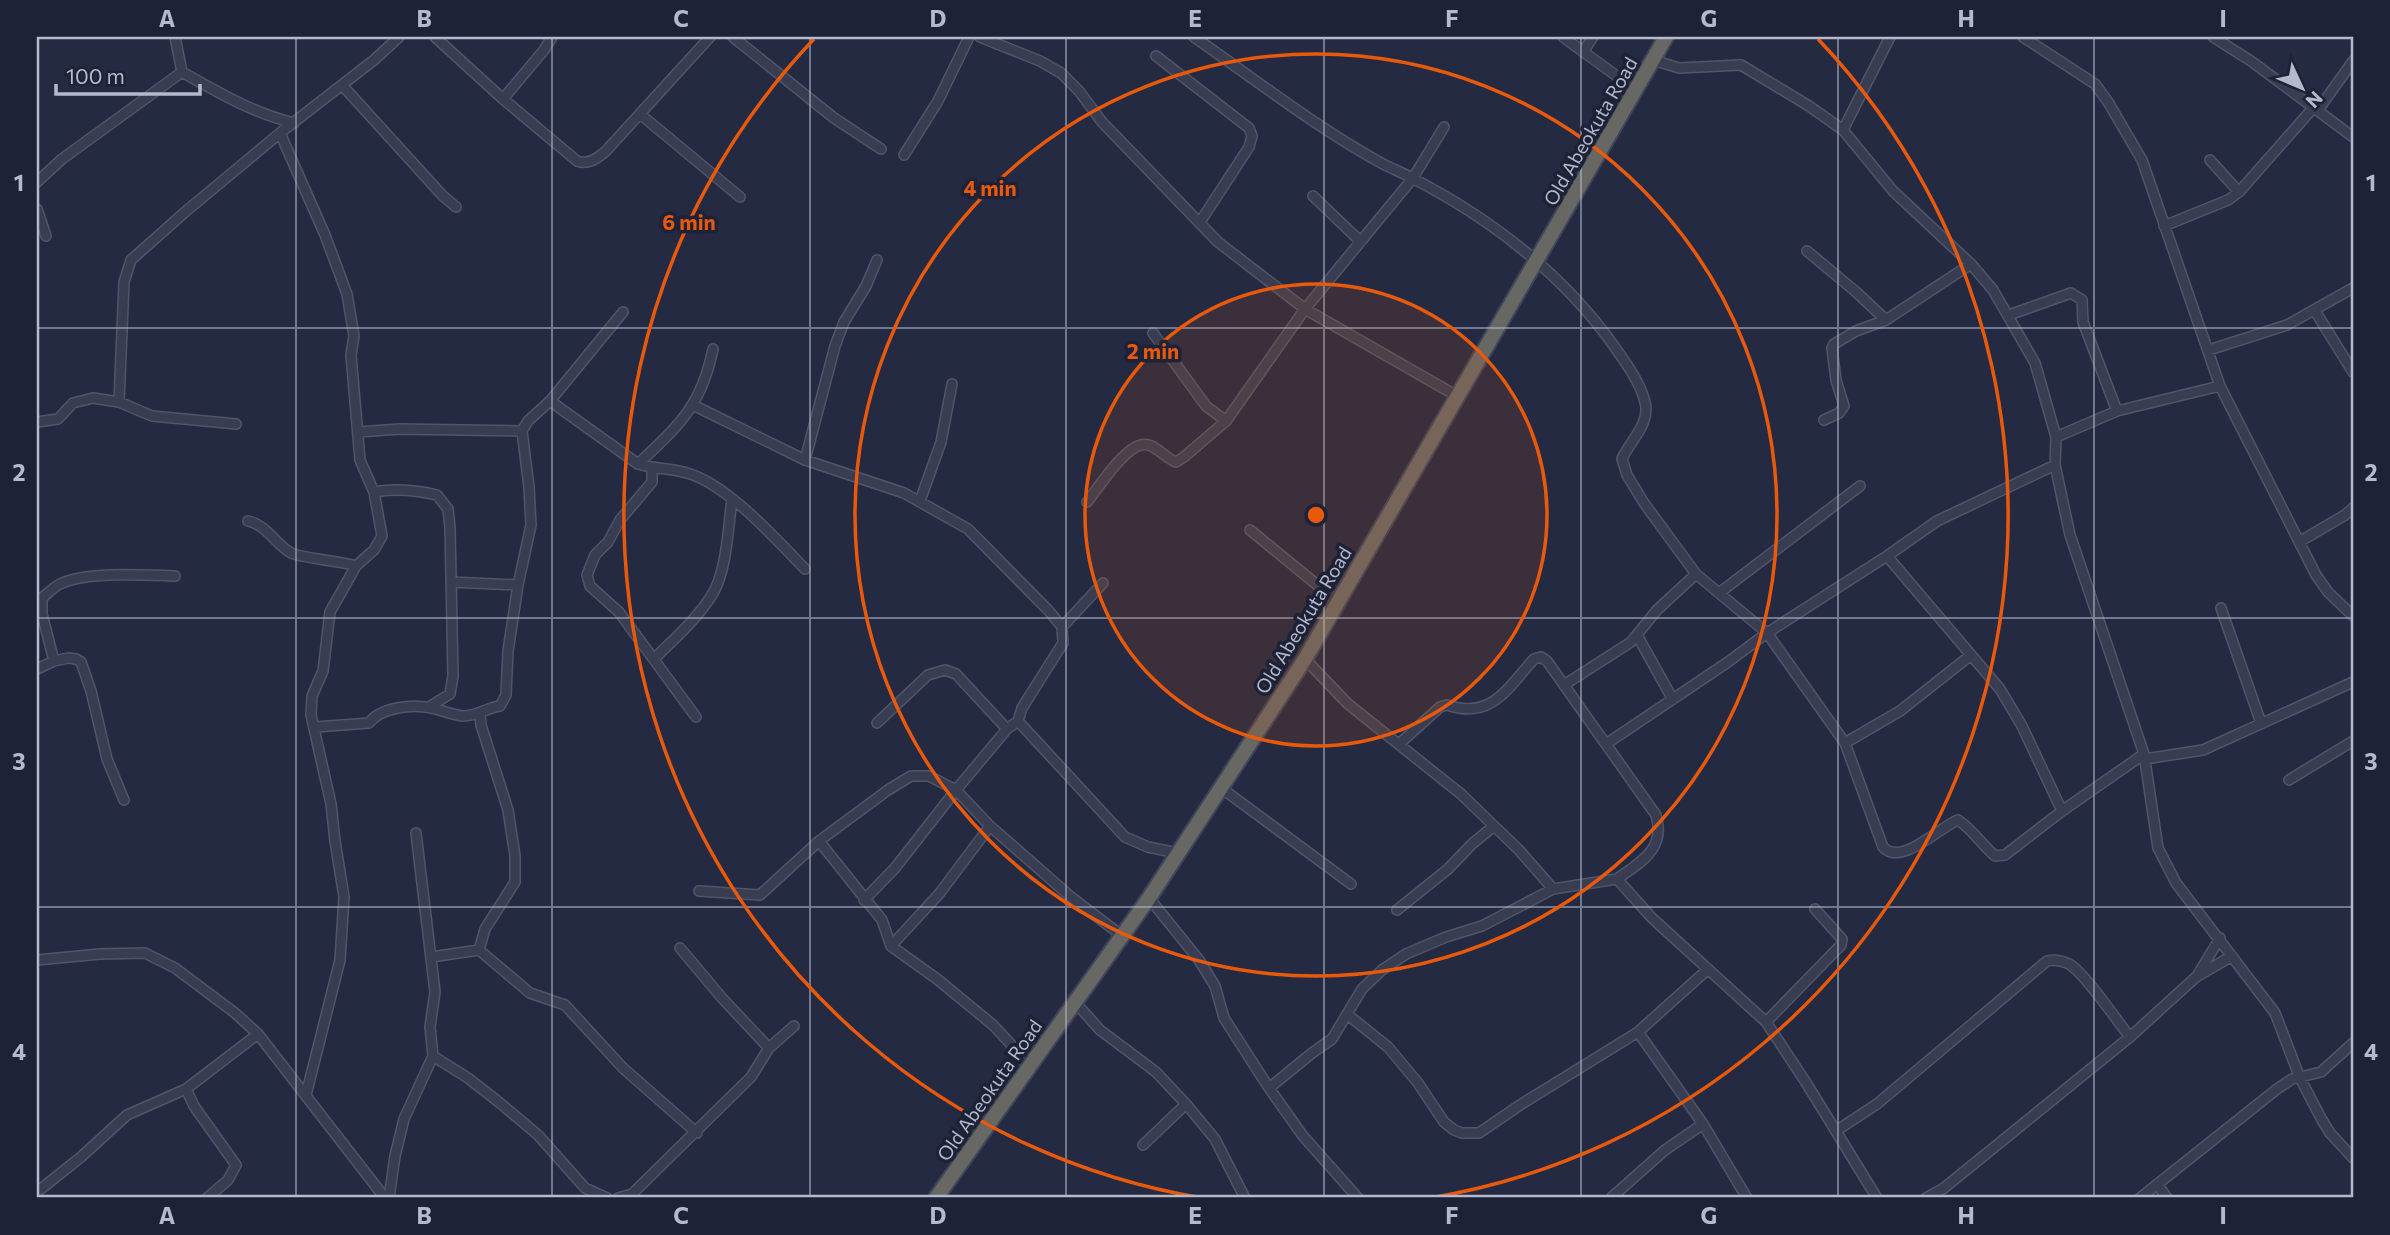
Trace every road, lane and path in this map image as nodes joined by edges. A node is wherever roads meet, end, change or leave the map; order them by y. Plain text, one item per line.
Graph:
1 (175, 37) edge
2 (399, 37) edge
3 (435, 37) edge
4 (552, 37) edge
5 (710, 37) edge
6 (733, 37) edge
7 (970, 37) edge
8 (980, 37) edge
9 (1194, 37) edge
10 (1563, 37) edge
11 (1593, 37) edge
12 (1665, 37) edge
13 (1890, 37) edge
14 (2023, 37) edge
15 (2213, 37) edge
16 (1583, 52) junction
17 (1156, 56) dead end
18 (1653, 60) junction
19 (2353, 61) edge
20 (182, 72) junction
21 (342, 85) junction
22 (1636, 90) junction
23 (503, 99) junction
24 (2316, 108) junction
25 (640, 114) junction
26 (294, 123) junction
27 (1444, 127) dead end
28 (1843, 130) junction
29 (280, 133) junction
30 (2353, 137) edge
31 (881, 149) dead end
32 (904, 155) dead end
33 (2210, 160) dead end
34 (1413, 178) junction
35 (37, 182) edge
36 (2239, 192) junction
37 (1313, 196) dead end
38 (740, 197) dead end
39 (456, 207) dead end
40 (37, 209) edge
41 (1200, 222) junction
42 (2164, 226) junction
43 (46, 236) dead end
44 (1360, 241) junction
45 (1807, 251) dead end
46 (877, 260) dead end
47 (1537, 261) junction
48 (1971, 264) junction
49 (2353, 288) edge
50 (1305, 309) junction
51 (2315, 311) junction
52 (624, 312) dead end
53 (2009, 315) junction
54 (1886, 320) junction
55 (1153, 333) dead end
56 (713, 349) dead end
57 (2209, 350) junction
58 (2353, 372) edge
59 (952, 384) dead end
60 (2220, 386) junction
61 (1457, 396) junction
62 (550, 401) junction
63 (119, 402) junction
64 (694, 405) junction
65 (2117, 411) junction
66 (1824, 419) dead end
67 (1226, 421) junction
68 (37, 422) edge
69 (236, 424) dead end
70 (522, 431) junction
71 (359, 432) junction
72 (2056, 437) junction
73 (805, 460) junction
74 (638, 464) junction
75 (2054, 465) junction
76 (652, 468) junction
77 (1860, 486) dead end
78 (374, 492) junction
79 (732, 499) junction
80 (920, 501) junction
81 (1087, 502) dead end
82 (2353, 508) edge
83 (248, 521) dead end
84 (1250, 530) dead end
85 (2299, 542) junction
86 (1887, 556) junction
87 (356, 566) junction
88 (805, 569) dead end
89 (1696, 574) junction
90 (175, 576) dead end
91 (451, 582) junction
92 (1103, 583) dead end
93 (518, 585) junction
94 (1719, 593) junction
95 (1338, 602) junction
96 (2221, 608) dead end
97 (2353, 616) edge
98 (1062, 627) junction
99 (1767, 633) junction
100 (1637, 635) junction
101 (1971, 655) junction
102 (654, 659) junction
103 (1305, 659) junction
104 (54, 661) junction
105 (37, 669) edge
106 (2353, 682) edge
107 (1564, 685) junction
108 (1672, 698) junction
109 (429, 707) junction
110 (480, 714) junction
111 (696, 717) dead end
112 (1018, 721) junction
113 (877, 723) dead end
114 (2261, 723) junction
115 (316, 726) junction
116 (1007, 729) junction
117 (2353, 741) edge
118 (1845, 743) junction
119 (1399, 744) junction
120 (1606, 744) junction
121 (2144, 757) junction
122 (2288, 780) dead end
123 (1220, 787) junction
124 (956, 790) junction
125 (124, 800) dead end
126 (2062, 811) junction
127 (990, 826) junction
128 (1494, 826) junction
129 (416, 833) dead end
130 (819, 841) junction
131 (1177, 853) junction
132 (1617, 879) junction
133 (1351, 884) dead end
134 (1553, 889) junction
135 (699, 891) dead end
136 (1149, 898) junction
137 (863, 900) junction
138 (1815, 909) dead end
139 (1397, 910) dead end
140 (1121, 935) junction
141 (2220, 938) junction
142 (891, 946) junction
143 (680, 948) dead end
144 (478, 950) junction
145 (2232, 956) junction
146 (431, 957) junction
147 (37, 960) edge
148 (1707, 970) junction
149 (2196, 977) junction
150 (1074, 1001) junction
151 (1348, 1015) junction
152 (1766, 1022) junction
153 (794, 1026) dead end
154 (1638, 1032) junction
155 (258, 1034) junction
156 (2130, 1037) junction
157 (2353, 1043) edge
158 (769, 1048) junction
159 (433, 1056) junction
160 (1030, 1065) junction
161 (2300, 1077) junction
162 (1269, 1088) junction
163 (186, 1089) junction
164 (306, 1095) junction
165 (1186, 1104) junction
166 (1703, 1124) junction
167 (1836, 1131) junction
168 (697, 1133) junction
169 (1143, 1145) dead end
170 (2353, 1158) edge
171 (2158, 1185) junction
172 (37, 1192) edge
173 (634, 1196) edge
174 (207, 1198) edge
175 (387, 1198) edge
176 (607, 1198) edge
177 (618, 1198) edge
178 (936, 1198) edge
179 (1245, 1198) edge
180 (1358, 1198) edge
181 (1611, 1198) edge
182 (1747, 1198) edge
183 (1877, 1198) edge
184 (1926, 1198) edge
185 (2140, 1198) edge
186 (2167, 1198) edge

1 - 20 street
2 - 21 street
3 - 23 street
4 - 23 street
5 - 25 street
6 - 31 street
7 - 32 street
8 - 41 street
9 - 34 street
10 - 16 street
11 - 16 street
12 - 18 highway, Old Abeokuta Road
13 - 28 street
14 - 42 street
15 - 24 street
16 - 22 street
17 - 41 street
18 - 22 highway, Old Abeokuta Road
18 - 28 street
19 - 24 street
20 - 26 street
20 - 35 street
21 - 26 street
21 - 39 street
22 - 47 highway, Old Abeokuta Road
23 - 25 street
24 - 30 street
24 - 36 street
25 - 38 street
26 - 29 street
27 - 34 street
28 - 48 street
29 - 63 street
29 - 71 street
33 - 36 street
34 - 44 street
34 - 47 street
36 - 42 street
37 - 44 street
40 - 43 street
41 - 50 street
42 - 57 street
44 - 50 street
45 - 54 street
46 - 73 street
47 - 61 highway, Old Abeokuta Road
47 - 89 street
48 - 53 street
48 - 54 street
49 - 51 street
50 - 61 street
50 - 67 street
51 - 57 street
51 - 58 street
52 - 62 street
53 - 65 street
53 - 72 street
54 - 66 street
55 - 67 street
56 - 64 street
57 - 60 street
59 - 80 street
60 - 65 street
60 - 85 street
61 - 95 highway, Old Abeokuta Road
62 - 70 street
62 - 74 street
63 - 68 street
63 - 69 street
64 - 73 street
64 - 74 street
65 - 72 street
67 - 81 street
70 - 71 street
70 - 93 street
71 - 78 street
72 - 75 street
73 - 80 street
74 - 76 street
75 - 86 street
75 - 121 street
76 - 79 street
76 - 102 street
77 - 94 street
78 - 87 street
78 - 91 street
79 - 88 street
79 - 102 street
80 - 98 street
82 - 85 street
83 - 87 street
84 - 95 street
85 - 97 street
86 - 99 street
86 - 101 street
87 - 115 street
89 - 94 street
89 - 100 street
90 - 104 street
91 - 93 street
91 - 109 street
92 - 98 street
93 - 110 street
94 - 99 street
95 - 103 highway, Old Abeokuta Road
96 - 114 street
98 - 112 street
99 - 108 street
99 - 118 street
100 - 107 street
100 - 108 street
101 - 118 street
101 - 126 street
102 - 111 street
103 - 119 street
103 - 123 highway, Old Abeokuta Road
104 - 105 street
104 - 125 street
106 - 114 street
107 - 119 street
107 - 120 street
108 - 120 street
109 - 110 street
109 - 115 street
110 - 144 street
112 - 116 street
112 - 131 street
113 - 116 street
114 - 121 street
115 - 164 street
116 - 124 street
117 - 122 street
118 - 126 street
119 - 128 street
120 - 132 street
121 - 126 street
121 - 141 street
123 - 131 highway, Old Abeokuta Road
123 - 133 street
124 - 127 street
124 - 130 street
124 - 137 street
127 - 140 street
127 - 142 street
128 - 134 street
128 - 139 street
129 - 146 street
130 - 135 street
130 - 137 street
131 - 136 highway, Old Abeokuta Road
132 - 134 street
132 - 148 street
134 - 151 street
136 - 140 highway, Old Abeokuta Road
136 - 162 street
137 - 142 street
138 - 152 street
140 - 150 highway, Old Abeokuta Road
141 - 145 street
141 - 149 street
142 - 160 street
143 - 158 street
144 - 146 street
144 - 168 street
145 - 149 street
145 - 161 street
146 - 159 street
147 - 155 street
148 - 152 street
148 - 154 street
149 - 156 street
150 - 160 highway, Old Abeokuta Road
150 - 165 street
151 - 154 street
151 - 162 street
152 - 167 street
153 - 158 street
154 - 166 street
155 - 163 street
155 - 164 street
156 - 167 street
156 - 184 street
157 - 161 street
158 - 168 street
159 - 175 street
159 - 176 street
160 - 178 highway, Old Abeokuta Road
161 - 170 street
161 - 171 street
162 - 180 street
163 - 172 street
163 - 174 street
164 - 175 street
165 - 169 street
165 - 179 street
166 - 181 street
166 - 182 street
167 - 183 street
168 - 173 street
171 - 185 street
171 - 186 street
173 - 177 street

